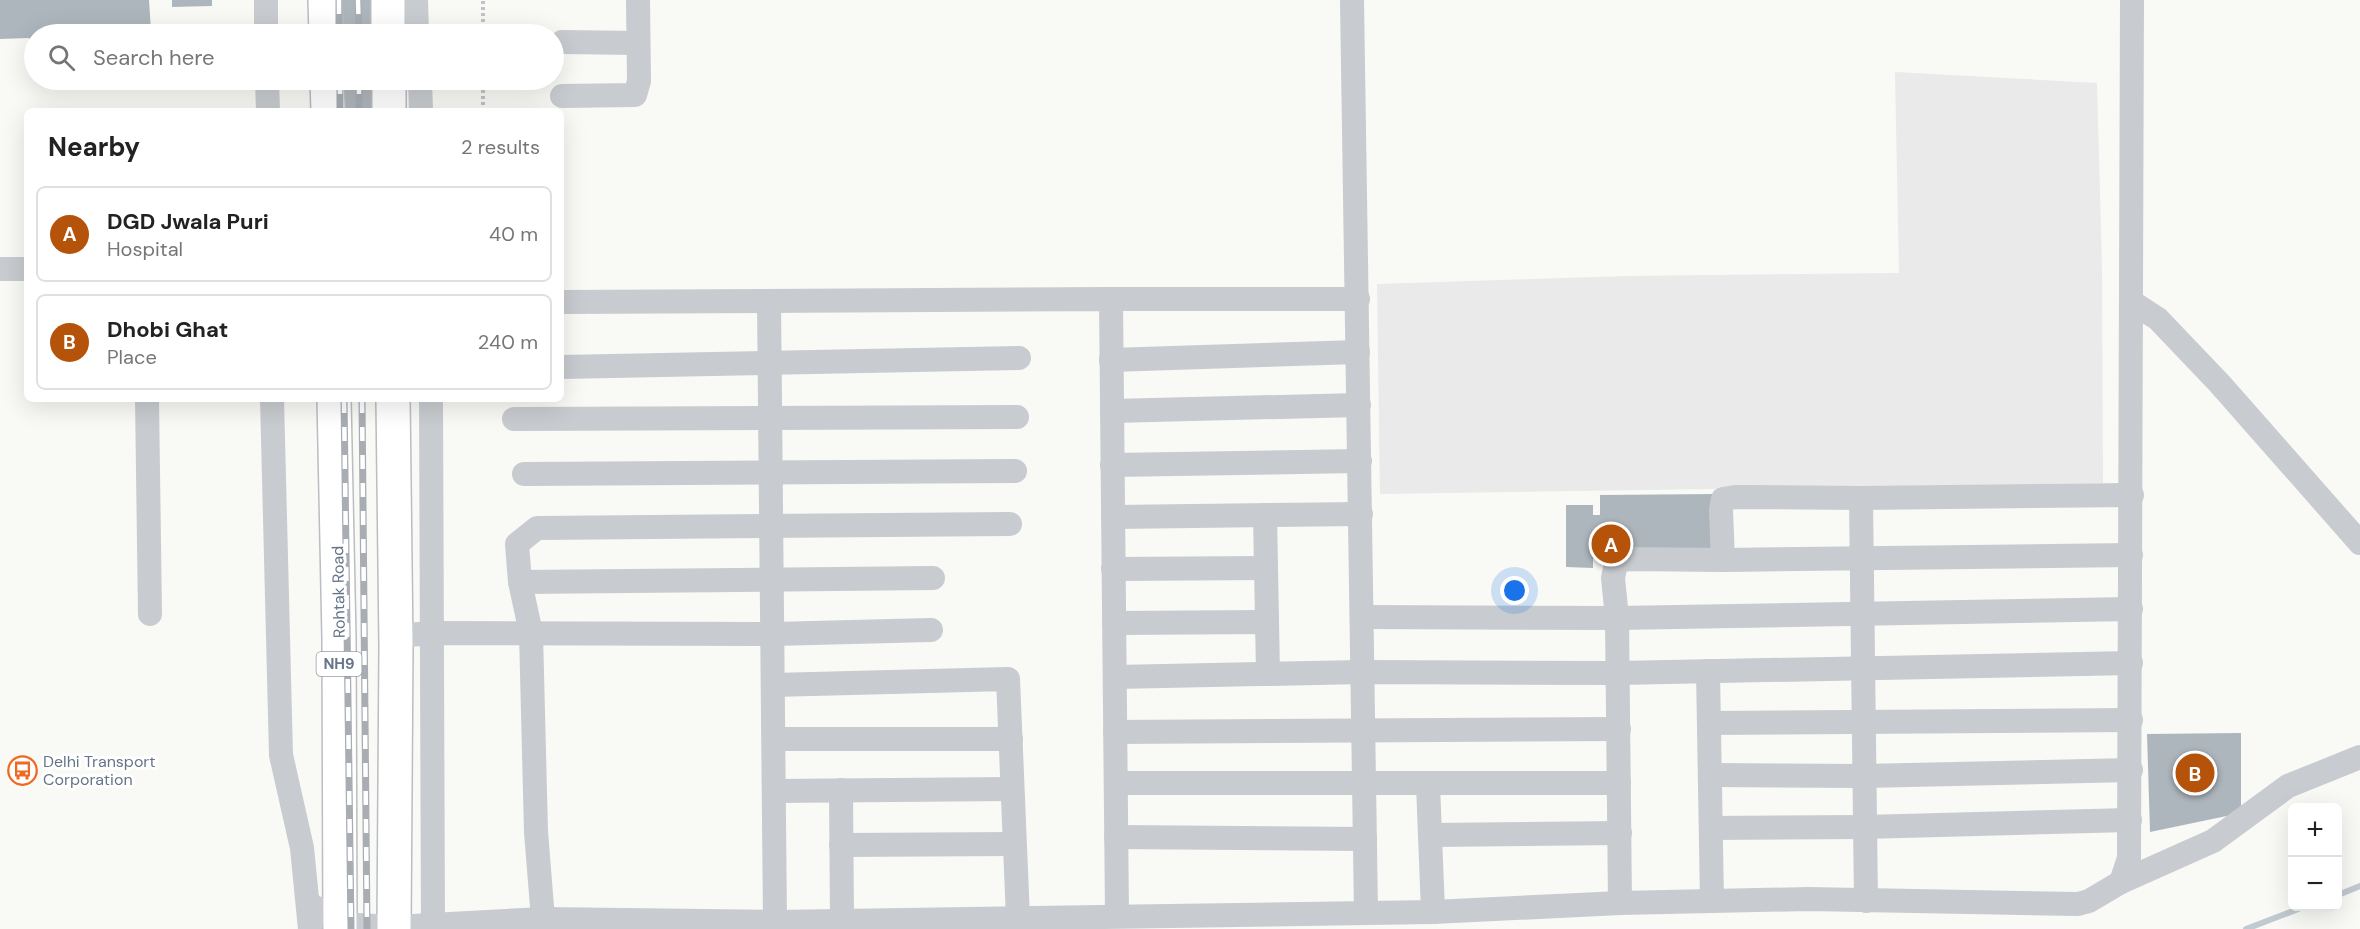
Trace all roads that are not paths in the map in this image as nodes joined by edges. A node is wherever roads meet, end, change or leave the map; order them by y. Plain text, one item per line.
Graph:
1 (266, 0) edge
2 (326, 0) edge
3 (388, 0) edge
4 (416, 0) edge
5 (638, 0) edge
6 (1352, 0) edge
7 (2132, 0) edge
8 (267, 24) edge
9 (326, 24) edge
10 (388, 24) edge
11 (417, 24) edge
12 (564, 42) edge
13 (638, 43) junction
14 (267, 90) edge
15 (327, 90) edge
16 (389, 90) edge
17 (420, 90) edge
18 (562, 96) dead end
19 (267, 108) edge
20 (328, 108) edge
21 (389, 108) edge
22 (421, 108) edge
23 (24, 268) edge
24 (0, 269) edge
25 (1111, 299) junction
26 (1358, 299) junction
27 (564, 302) edge
28 (769, 302) junction
29 (2132, 302) junction
30 (1358, 352) junction
31 (1019, 358) dead end
32 (1111, 360) junction
33 (770, 363) junction
34 (564, 367) edge
35 (147, 402) edge
36 (273, 402) edge
37 (334, 402) edge
38 (393, 402) edge
39 (431, 402) edge
40 (1359, 405) junction
41 (1112, 411) junction
42 (770, 417) junction
43 (1017, 417) dead end
44 (514, 419) dead end
45 (1360, 461) junction
46 (1112, 465) junction
47 (1015, 471) dead end
48 (771, 472) junction
49 (524, 474) dead end
50 (2132, 495) junction
51 (1861, 498) junction
52 (1361, 514) junction
53 (1265, 515) junction
54 (1113, 517) junction
55 (1010, 524) dead end
56 (771, 525) junction
57 (2360, 543) edge
58 (2131, 555) junction
59 (1723, 560) junction
60 (1862, 560) junction
61 (1266, 568) junction
62 (1113, 569) junction
63 (933, 578) dead end
64 (772, 579) junction
65 (520, 582) junction
66 (2131, 609) junction
67 (1862, 612) junction
68 (150, 614) dead end
69 (1362, 617) junction
70 (1617, 618) junction
71 (1267, 622) junction
72 (1114, 623) junction
73 (932, 630) dead end
74 (432, 633) junction
75 (531, 633) junction
76 (773, 634) junction
77 (396, 636) junction
78 (2131, 663) junction
79 (1863, 667) junction
80 (1708, 671) junction
81 (1363, 672) junction
82 (1618, 673) junction
83 (1268, 674) junction
84 (1114, 677) junction
85 (773, 685) junction
86 (2131, 720) junction
87 (1863, 722) junction
88 (1709, 723) junction
89 (1618, 729) junction
90 (1364, 730) junction
91 (1115, 732) junction
92 (774, 739) junction
93 (1011, 739) junction
94 (2360, 757) edge
95 (2131, 770) junction
96 (1710, 775) junction
97 (1864, 776) junction
98 (1116, 783) junction
99 (1619, 783) junction
100 (1428, 784) junction
101 (1365, 785) junction
102 (1012, 789) junction
103 (841, 790) junction
104 (774, 791) junction
105 (2130, 820) junction
106 (1864, 827) junction
107 (1711, 828) junction
108 (1620, 833) junction
109 (1430, 835) junction
110 (1116, 837) junction
111 (1365, 839) junction
112 (1014, 844) junction
113 (841, 845) junction
114 (2121, 882) junction
115 (1712, 901) junction
116 (1866, 901) junction
117 (1620, 903) junction
118 (1366, 912) junction
119 (1434, 912) junction
120 (1117, 916) junction
121 (1018, 918) junction
122 (543, 919) junction
123 (842, 921) junction
124 (775, 922) junction
125 (330, 927) edge
126 (433, 927) junction
127 (394, 928) edge

1 - 8 street
2 - 9 highway
3 - 10 highway
4 - 11 street
5 - 13 street
6 - 26 street
7 - 29 street
12 - 13 street
13 - 18 street
14 - 19 street
15 - 20 highway
16 - 21 highway
17 - 22 street
23 - 24 street
25 - 26 street
25 - 28 street
25 - 32 street
26 - 30 street
27 - 28 street
28 - 33 street
29 - 50 street
29 - 57 street
30 - 32 street
30 - 40 street
31 - 33 street
32 - 41 street
33 - 34 street
33 - 42 street
35 - 68 street
36 - 125 street
37 - 125 highway, Rohtak Road / NH9
38 - 77 highway
39 - 74 street
40 - 41 street
40 - 45 street
41 - 46 street
42 - 43 street
42 - 44 street
42 - 48 street
45 - 46 street
45 - 52 street
46 - 54 street
47 - 48 street
48 - 49 street
48 - 56 street
50 - 51 street
50 - 58 street
51 - 59 street
51 - 60 street
52 - 53 street
52 - 69 street
53 - 54 street
53 - 61 street
54 - 62 street
55 - 56 street
56 - 64 street
56 - 65 street
58 - 60 street
58 - 66 street
59 - 60 street
59 - 70 street
60 - 67 street
61 - 62 street
61 - 71 street
62 - 72 street
63 - 64 street
64 - 65 street
64 - 76 street
65 - 75 street
66 - 67 street
66 - 78 street
67 - 70 street
67 - 79 street
69 - 70 street
69 - 81 street
70 - 82 street
71 - 72 street
71 - 83 street
72 - 84 street
73 - 76 street
74 - 75 street
74 - 77 street
74 - 126 street
75 - 76 street
75 - 122 street
76 - 85 street
77 - 127 highway
78 - 79 street
78 - 86 street
79 - 80 street
79 - 87 street
80 - 82 street
80 - 88 street
81 - 82 street
81 - 83 street
81 - 90 street
82 - 89 street
83 - 84 street
84 - 91 street
85 - 92 street
85 - 93 street
86 - 87 street
86 - 95 street
87 - 88 street
87 - 97 street
88 - 96 street
89 - 90 street
89 - 99 street
90 - 91 street
90 - 101 street
91 - 98 street
92 - 93 street
92 - 104 street
93 - 102 street
94 - 114 street
95 - 97 street
95 - 105 street
96 - 97 street
96 - 107 street
97 - 106 street
98 - 101 street
98 - 110 street
99 - 100 street
99 - 108 street
100 - 101 street
100 - 109 street
101 - 111 street
102 - 103 street
102 - 112 street
103 - 104 street
103 - 113 street
104 - 124 street
105 - 106 street
105 - 114 street
106 - 107 street
106 - 116 street
107 - 115 street
108 - 109 street
108 - 117 street
109 - 119 street
110 - 111 street
110 - 120 street
111 - 118 street
112 - 113 street
112 - 121 street
113 - 123 street
114 - 116 street
115 - 116 street
115 - 117 street
117 - 119 street
118 - 119 street
118 - 120 street
120 - 121 street
121 - 123 street
122 - 124 street
122 - 126 street
123 - 124 street
125 - 127 street
126 - 127 street

